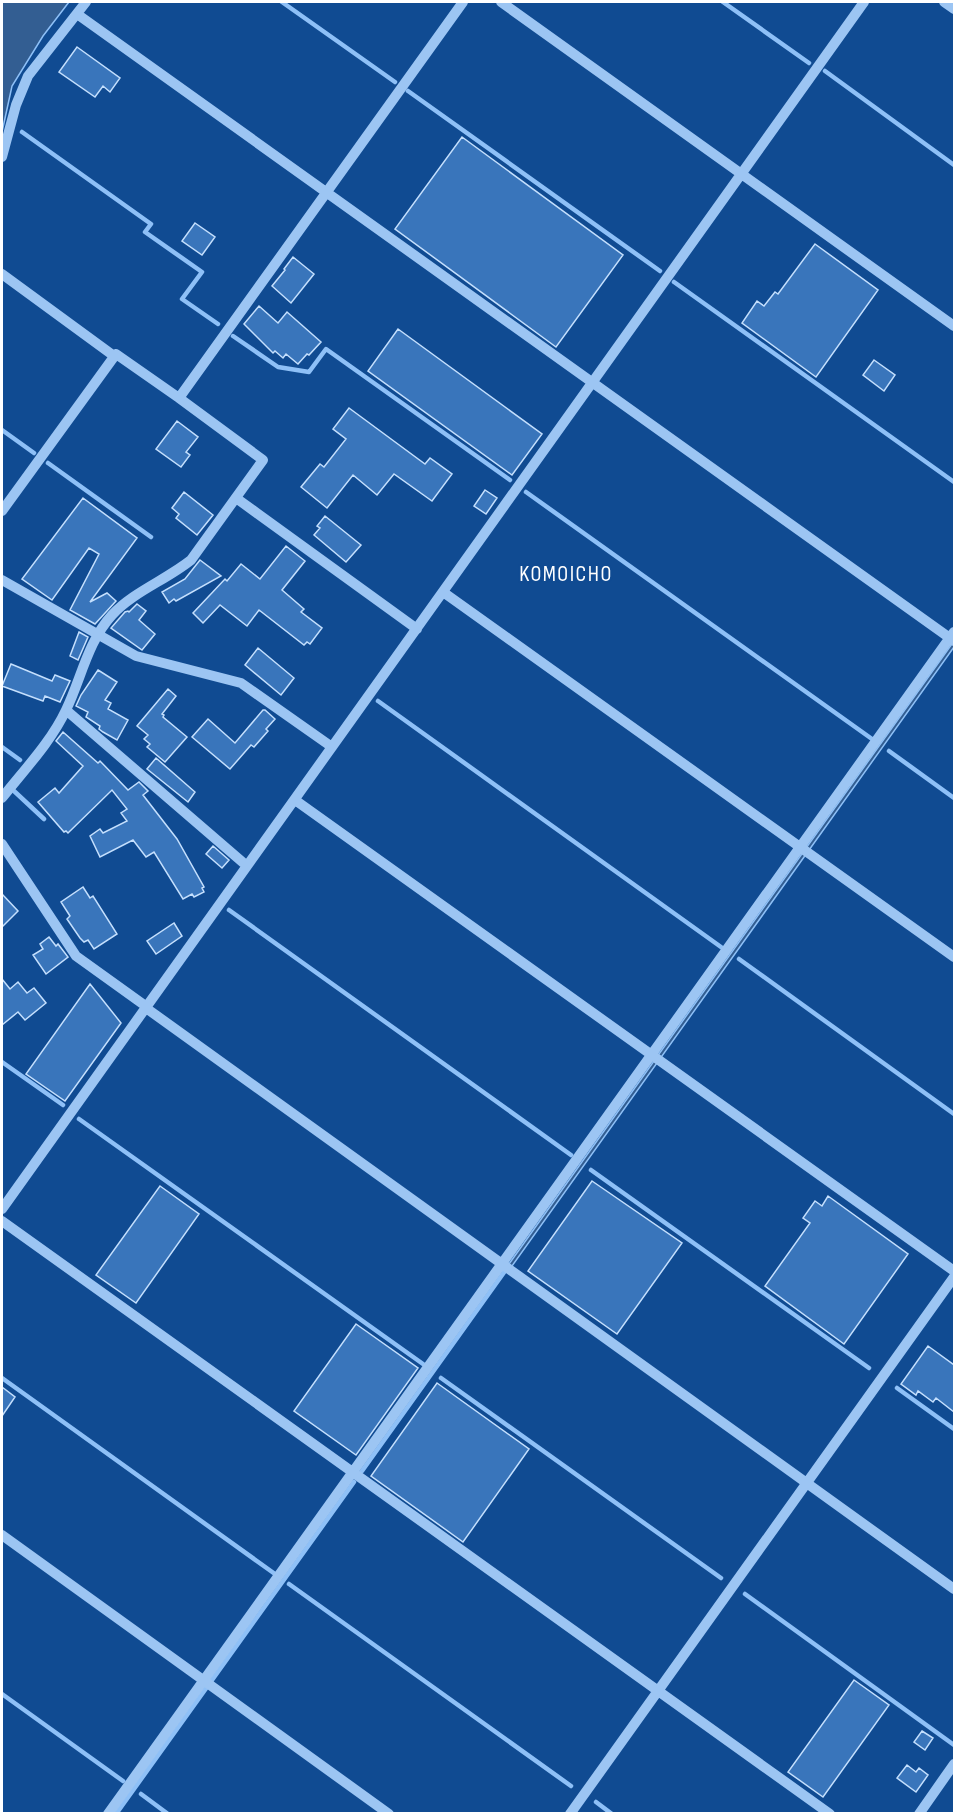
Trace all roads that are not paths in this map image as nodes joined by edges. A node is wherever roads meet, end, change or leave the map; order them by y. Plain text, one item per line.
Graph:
1 (86, 2) edge
2 (463, 2) edge
3 (501, 2) edge
4 (864, 2) edge
5 (944, 2) edge
6 (954, 9) edge
7 (77, 14) junction
8 (2, 157) edge
9 (742, 174) junction
10 (326, 192) junction
11 (2, 274) edge
12 (954, 326) edge
13 (114, 356) junction
14 (592, 382) junction
15 (179, 398) junction
16 (236, 498) junction
17 (2, 511) edge
18 (2, 580) edge
19 (443, 592) junction
20 (417, 629) junction
21 (98, 635) junction
22 (953, 638) edge
23 (66, 710) junction
24 (333, 747) junction
25 (2, 798) edge
26 (295, 800) junction
27 (2, 844) edge
28 (805, 849) junction
29 (247, 866) junction
30 (954, 957) edge
31 (146, 1007) junction
32 (656, 1058) junction
33 (2, 1209) edge
34 (2, 1221) edge
35 (501, 1264) junction
36 (954, 1271) edge
37 (954, 1277) edge
38 (352, 1472) junction
39 (808, 1483) junction
40 (2, 1535) edge
41 (954, 1589) edge
42 (207, 1684) junction
43 (658, 1691) junction
44 (954, 1764) edge
45 (108, 1814) edge
46 (389, 1814) edge
47 (570, 1814) edge
48 (830, 1814) edge
49 (919, 1814) edge

1 - 7 street
2 - 10 street
3 - 9 street
4 - 9 street
5 - 6 street
7 - 8 street
7 - 10 street
9 - 12 street
9 - 14 street
10 - 14 street
10 - 15 street
11 - 13 street
13 - 15 street
13 - 17 street
14 - 19 street
14 - 22 street
15 - 16 street
16 - 20 street
16 - 21 street
18 - 21 street
19 - 20 street
19 - 28 street
20 - 24 street
21 - 23 street
21 - 24 street
22 - 28 street
23 - 25 street
23 - 29 street
24 - 26 street
26 - 29 street
26 - 32 street
27 - 31 street
28 - 30 street
28 - 32 street
29 - 31 street
31 - 33 street
31 - 35 street
32 - 35 street
32 - 36 street
34 - 38 street
35 - 38 street
35 - 39 street
37 - 39 street
38 - 42 street
38 - 43 street
39 - 41 street
39 - 43 street
40 - 42 street
42 - 45 street
42 - 46 street
43 - 47 street
43 - 48 street
44 - 49 street

